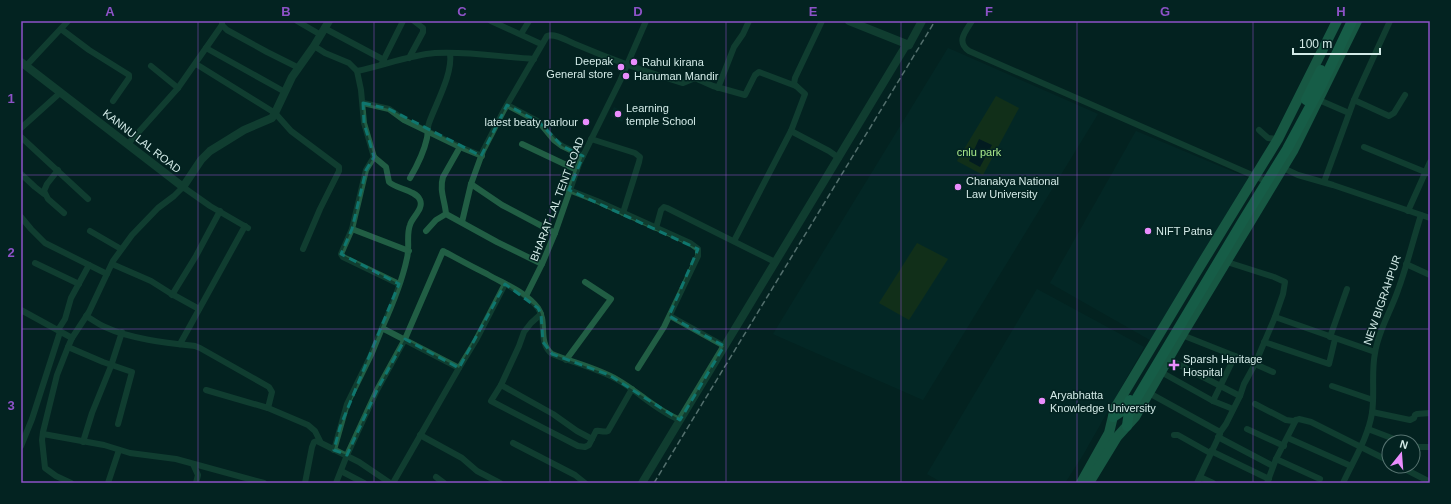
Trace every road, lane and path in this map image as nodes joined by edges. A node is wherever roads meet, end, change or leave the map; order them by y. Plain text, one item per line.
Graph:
1 (298, 21) edge
2 (329, 21) edge
3 (403, 21) edge
4 (414, 21) edge
5 (491, 21) edge
6 (529, 21) edge
7 (646, 21) edge
8 (749, 21) edge
9 (822, 21) edge
10 (849, 21) edge
11 (916, 21) edge
12 (922, 21) edge
13 (927, 21) edge
14 (972, 21) edge
15 (1337, 21) edge
16 (1344, 21) edge
17 (1352, 21) edge
18 (1357, 21) edge
19 (1390, 21) edge
20 (66, 22) edge
21 (222, 23) edge
22 (506, 24) edge
23 (61, 29) junction
24 (917, 30) junction
25 (323, 32) junction
26 (521, 34) junction
27 (541, 44) junction
28 (906, 45) junction
29 (314, 46) junction
30 (206, 48) junction
31 (450, 53) junction
32 (409, 58) junction
33 (534, 59) junction
34 (382, 63) junction
35 (24, 64) edge
36 (196, 64) junction
37 (627, 64) junction
38 (151, 66) dead end
39 (299, 68) junction
40 (357, 71) junction
41 (796, 86) junction
42 (178, 88) junction
43 (718, 88) junction
44 (61, 92) junction
45 (285, 92) junction
46 (1405, 95) dead end
47 (1319, 100) junction
48 (1354, 100) junction
49 (113, 101) dead end
50 (362, 103) junction
51 (507, 105) junction
52 (275, 113) junction
53 (1349, 113) junction
54 (21, 128) edge
55 (1259, 130) dead end
56 (428, 131) junction
57 (791, 131) junction
58 (21, 136) edge
59 (591, 138) junction
60 (1278, 139) junction
61 (128, 144) junction
62 (522, 144) dead end
63 (460, 147) junction
64 (1364, 147) dead end
65 (482, 156) junction
66 (583, 156) junction
67 (374, 157) junction
68 (839, 158) junction
69 (1430, 162) edge
70 (1283, 168) junction
71 (58, 170) junction
72 (577, 170) junction
73 (1428, 173) edge
74 (21, 174) edge
75 (1256, 176) junction
76 (410, 178) dead end
77 (1324, 182) junction
78 (471, 184) junction
79 (1274, 184) junction
80 (183, 187) junction
81 (569, 190) junction
82 (44, 194) junction
83 (88, 199) dead end
84 (220, 211) junction
85 (1408, 211) junction
86 (623, 212) junction
87 (64, 213) dead end
88 (446, 214) junction
89 (1421, 215) junction
90 (21, 216) edge
91 (1430, 218) edge
92 (462, 222) junction
93 (656, 228) junction
94 (352, 229) junction
95 (90, 231) dead end
96 (426, 231) dead end
97 (555, 233) junction
98 (734, 241) junction
99 (121, 249) junction
100 (303, 249) dead end
101 (409, 251) junction
102 (775, 262) junction
103 (1227, 262) junction
104 (35, 263) dead end
105 (112, 264) junction
106 (542, 264) junction
107 (1406, 264) junction
108 (89, 265) junction
109 (107, 274) junction
110 (1430, 275) edge
111 (585, 282) dead end
112 (79, 284) junction
113 (399, 284) junction
114 (504, 284) junction
115 (1347, 289) dead end
116 (172, 295) junction
117 (526, 296) junction
118 (199, 309) junction
119 (21, 310) edge
120 (541, 314) junction
121 (86, 316) junction
122 (670, 316) junction
123 (1275, 317) junction
124 (382, 328) junction
125 (59, 331) junction
126 (122, 332) junction
127 (1182, 335) junction
128 (72, 338) junction
129 (1333, 338) junction
130 (405, 339) junction
131 (1264, 342) junction
132 (180, 344) junction
133 (724, 346) junction
134 (68, 347) junction
135 (1374, 352) junction
136 (1235, 356) junction
137 (1168, 359) junction
138 (566, 360) junction
139 (1255, 364) junction
140 (111, 366) junction
141 (459, 368) junction
142 (638, 368) dead end
143 (1161, 372) junction
144 (1273, 372) dead end
145 (501, 385) junction
146 (1220, 386) junction
147 (1332, 386) dead end
148 (632, 389) junction
149 (206, 390) dead end
150 (1149, 393) junction
151 (1240, 396) junction
152 (1373, 400) junction
153 (1213, 401) junction
154 (1255, 404) dead end
155 (268, 408) junction
156 (1233, 409) junction
157 (1127, 410) junction
158 (1372, 412) junction
159 (1430, 413) edge
160 (1113, 417) junction
161 (680, 420) junction
162 (1296, 420) junction
163 (118, 424) dead end
164 (1127, 426) junction
165 (1247, 429) dead end
166 (1368, 429) junction
167 (43, 434) junction
168 (1174, 434) dead end
169 (1220, 434) junction
170 (1381, 434) edge
171 (420, 435) junction
172 (1113, 435) junction
173 (1288, 438) junction
174 (592, 439) junction
175 (320, 441) junction
176 (83, 442) junction
177 (513, 443) dead end
178 (21, 446) edge
179 (1284, 446) junction
180 (1361, 446) junction
181 (119, 450) junction
182 (334, 450) junction
183 (1211, 452) junction
184 (347, 455) junction
185 (1381, 457) edge
186 (1276, 459) junction
187 (193, 464) junction
188 (1273, 466) junction
189 (1351, 466) junction
190 (341, 471) junction
191 (1414, 474) edge
192 (436, 477) dead end
193 (1320, 479) dead end
194 (1198, 480) edge
195 (251, 481) edge
196 (1268, 481) edge
197 (1345, 482) edge
198 (1430, 482) edge
199 (71, 483) edge
200 (108, 483) edge
201 (196, 483) edge
202 (264, 483) edge
203 (305, 483) edge
204 (336, 483) edge
205 (364, 483) edge
206 (392, 483) edge
207 (444, 483) edge
208 (500, 483) edge
209 (585, 483) edge
210 (642, 483) edge
211 (1081, 483) edge
212 (1089, 483) edge
213 (1213, 483) edge

1 - 25 street
2 - 25 street
3 - 34 street
4 - 32 street
5 - 22 street
6 - 26 street
7 - 37 street, BHARAT LAL TENT ROAD
8 - 43 street
9 - 41 street
10 - 28 street
11 - 28 street
12 - 24 street
13 - 24 street
14 - 75 street
15 - 60 main road
16 - 157 highway
17 - 157 highway
18 - 47 main road
19 - 48 street
20 - 23 street
21 - 30 street
21 - 39 street
22 - 26 street
23 - 35 street
23 - 49 street
24 - 28 street
25 - 29 street
25 - 34 street
26 - 27 street
27 - 33 street
27 - 37 street
28 - 68 street
29 - 39 street
29 - 40 street
30 - 36 street
30 - 45 street
31 - 32 street
31 - 33 street
31 - 56 street
32 - 34 street
33 - 51 street
34 - 40 street
35 - 44 street, KANNU LAL ROAD
36 - 42 street
36 - 52 street
37 - 43 street
37 - 59 street, BHARAT LAL TENT ROAD
38 - 42 street
39 - 45 street
40 - 50 street
41 - 43 street
41 - 57 street
42 - 61 street
44 - 54 street
44 - 61 street, KANNU LAL ROAD
45 - 52 street
46 - 48 street
47 - 53 street
47 - 70 main road
48 - 53 street
50 - 56 street
50 - 67 street
51 - 65 street
51 - 66 street
52 - 80 street, KANNU LAL ROAD
52 - 100 street
53 - 77 street
55 - 60 street
56 - 63 street
56 - 76 street
57 - 68 street
57 - 98 street
58 - 71 street
59 - 66 street, BHARAT LAL TENT ROAD
59 - 86 street
60 - 75 main road
61 - 80 street, KANNU LAL ROAD
62 - 72 street
63 - 65 street
63 - 88 street
64 - 73 street
65 - 78 street
66 - 72 street, BHARAT LAL TENT ROAD
67 - 94 street
67 - 101 street
68 - 102 street
69 - 73 street
70 - 77 street
70 - 79 main road
71 - 82 street
71 - 83 street
72 - 81 street, BHARAT LAL TENT ROAD
73 - 85 street
74 - 82 street
75 - 79 street
75 - 160 main road
77 - 85 street
78 - 92 street
78 - 97 street
79 - 103 main road
80 - 84 street
80 - 99 street
81 - 86 street
81 - 97 street, BHARAT LAL TENT ROAD
82 - 87 street
84 - 116 street
84 - 118 street
85 - 89 street
86 - 93 street
88 - 92 street
88 - 96 street
89 - 91 street
89 - 107 street, NEW BIGRAHPUR
90 - 108 street
92 - 106 street
93 - 98 street
93 - 122 street
94 - 101 street
94 - 113 street
95 - 99 street
97 - 106 street, BHARAT LAL TENT ROAD
98 - 102 street
99 - 105 street
101 - 113 street
102 - 133 street
103 - 123 street
103 - 127 main road
104 - 112 street
105 - 109 street
105 - 116 street
106 - 117 street, BHARAT LAL TENT ROAD
107 - 110 street
107 - 135 street, NEW BIGRAHPUR
108 - 109 street
108 - 112 street
109 - 121 street
111 - 138 street
112 - 125 street
113 - 124 street
114 - 117 street
114 - 130 street
114 - 141 street
115 - 129 street
116 - 118 street
117 - 120 street
118 - 132 street
119 - 125 street
120 - 138 street
120 - 145 street
121 - 126 street
121 - 128 street
122 - 133 street
122 - 142 street
123 - 129 street
123 - 131 street
124 - 130 street
124 - 182 street
125 - 128 street
125 - 178 street
126 - 132 street
126 - 140 street
127 - 136 street
127 - 137 main road
128 - 134 street
129 - 131 street
129 - 135 street
130 - 141 street
130 - 184 street
131 - 139 street
132 - 155 street
133 - 161 street
134 - 140 street
134 - 167 street
135 - 152 street, NEW BIGRAHPUR
136 - 139 street
136 - 146 street
137 - 143 main road
137 - 146 street
138 - 148 street
139 - 144 street
139 - 151 street
140 - 163 street
140 - 176 street
141 - 171 street
143 - 150 main road
143 - 153 street
145 - 174 street
145 - 174 street
146 - 151 street
146 - 153 street
147 - 152 street
148 - 161 street
148 - 174 street
149 - 155 street
150 - 164 main road
150 - 169 street
151 - 156 street
152 - 158 street, NEW BIGRAHPUR
153 - 156 street
154 - 162 street
155 - 175 street
156 - 169 street
157 - 160 highway
157 - 164 highway
158 - 159 street
158 - 166 street, NEW BIGRAHPUR
160 - 172 main road
161 - 210 street
162 - 173 street
162 - 180 street
164 - 172 main road
165 - 179 street
166 - 170 street
166 - 180 street, NEW BIGRAHPUR
167 - 176 street
167 - 199 street
168 - 183 street
169 - 183 street
169 - 188 street
171 - 206 street
171 - 208 street
172 - 211 main road
172 - 212 main road
173 - 179 street
173 - 189 street
175 - 182 street
175 - 203 street
176 - 181 street
177 - 209 street
179 - 186 street
180 - 185 street
180 - 189 street, NEW BIGRAHPUR
181 - 187 street
181 - 200 street
182 - 184 street
183 - 194 street
183 - 196 street
184 - 190 street
184 - 206 street
186 - 188 street
186 - 193 street
187 - 195 street
187 - 201 street
188 - 196 street
189 - 197 street, NEW BIGRAHPUR
190 - 204 street
190 - 205 street
191 - 198 street
192 - 207 street
194 - 213 street
195 - 202 street

